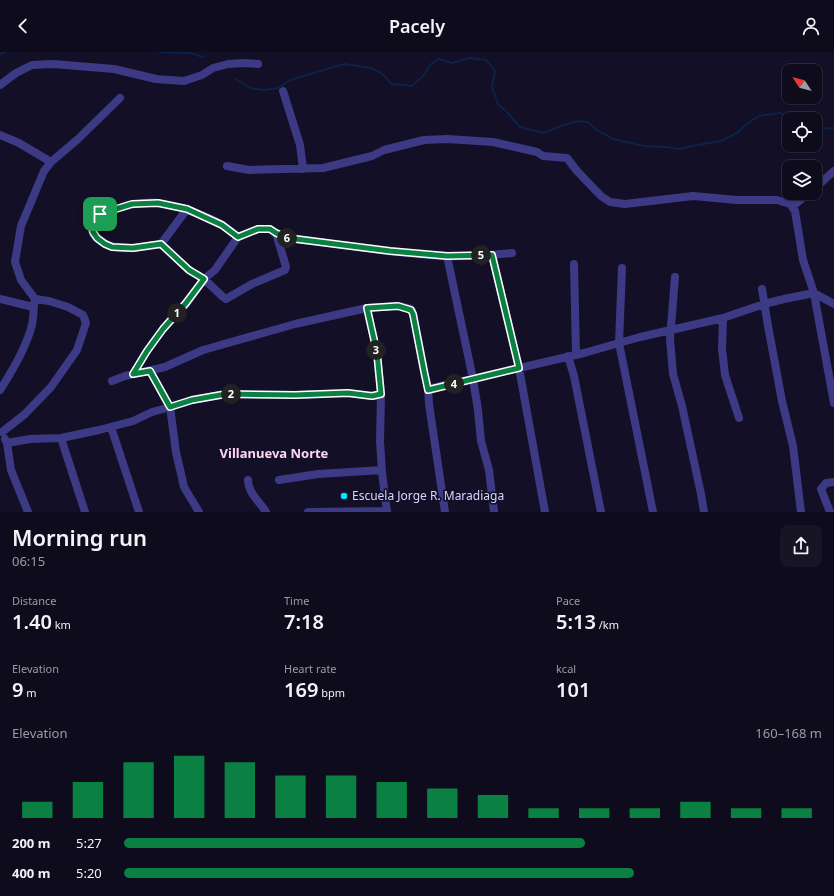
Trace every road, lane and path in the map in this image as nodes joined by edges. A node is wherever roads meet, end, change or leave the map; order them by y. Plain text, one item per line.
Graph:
1 (258, 64) dead end
2 (0, 85) edge
3 (283, 91) dead end
4 (120, 98) dead end
5 (0, 135) edge
6 (51, 162) junction
7 (227, 166) dead end
8 (304, 168) junction
9 (834, 171) edge
10 (822, 182) edge
11 (800, 200) edge
12 (792, 207) junction
13 (187, 209) junction
14 (276, 233) junction
15 (238, 237) junction
16 (161, 244) junction
17 (512, 253) dead end
18 (492, 255) junction
19 (447, 256) junction
20 (574, 264) dead end
21 (622, 268) dead end
22 (675, 277) dead end
23 (204, 279) junction
24 (762, 289) dead end
25 (814, 293) junction
26 (0, 299) edge
27 (34, 303) junction
28 (764, 304) junction
29 (834, 304) edge
30 (367, 308) junction
31 (723, 318) junction
32 (671, 330) junction
33 (619, 343) junction
34 (572, 356) junction
35 (519, 368) junction
36 (150, 371) junction
37 (133, 374) junction
38 (473, 379) junction
39 (112, 382) dead end
40 (0, 390) edge
41 (428, 390) junction
42 (381, 394) junction
43 (834, 402) edge
44 (170, 407) junction
45 (739, 418) dead end
46 (111, 427) junction
47 (1, 430) edge
48 (61, 438) junction
49 (7, 443) junction
50 (382, 470) junction
51 (248, 480) dead end
52 (279, 480) dead end
53 (834, 482) edge
54 (28, 512) edge
55 (85, 512) edge
56 (139, 512) edge
57 (198, 512) edge
58 (266, 512) edge
59 (308, 512) edge
60 (387, 512) edge
61 (445, 512) edge
62 (494, 512) edge
63 (545, 512) edge
64 (601, 512) edge
65 (653, 512) edge
66 (704, 512) edge
67 (801, 512) edge
68 (830, 512) edge

1 - 2 street
3 - 8 street
4 - 6 street
5 - 6 street
6 - 27 street
7 - 8 street
8 - 12 street
9 - 10 street
11 - 12 street
12 - 25 street
13 - 15 street
13 - 16 street
13 - 16 street
14 - 15 street
14 - 19 street
14 - 23 street
15 - 23 street
16 - 23 street
17 - 18 street
18 - 19 street
18 - 35 street
19 - 38 street
20 - 34 street
21 - 33 street
22 - 32 street
23 - 37 street
24 - 28 street
25 - 28 street
25 - 29 street
25 - 43 street
26 - 27 street
27 - 40 street
27 - 47 street
28 - 31 street
28 - 67 street
30 - 36 street
30 - 41 street
30 - 42 street
31 - 32 street
31 - 45 street
32 - 33 street
32 - 66 street
33 - 34 street
33 - 65 street
34 - 35 street
34 - 64 street
35 - 38 street
35 - 63 street
36 - 37 street
36 - 44 street
37 - 39 street
38 - 41 street
38 - 62 street
41 - 61 street
42 - 44 street
42 - 50 street
44 - 46 street
44 - 57 street
46 - 48 street
46 - 56 street
47 - 49 street
48 - 49 street
48 - 55 street
49 - 54 street
50 - 52 street
50 - 60 street
51 - 58 street
53 - 68 street
59 - 60 street

